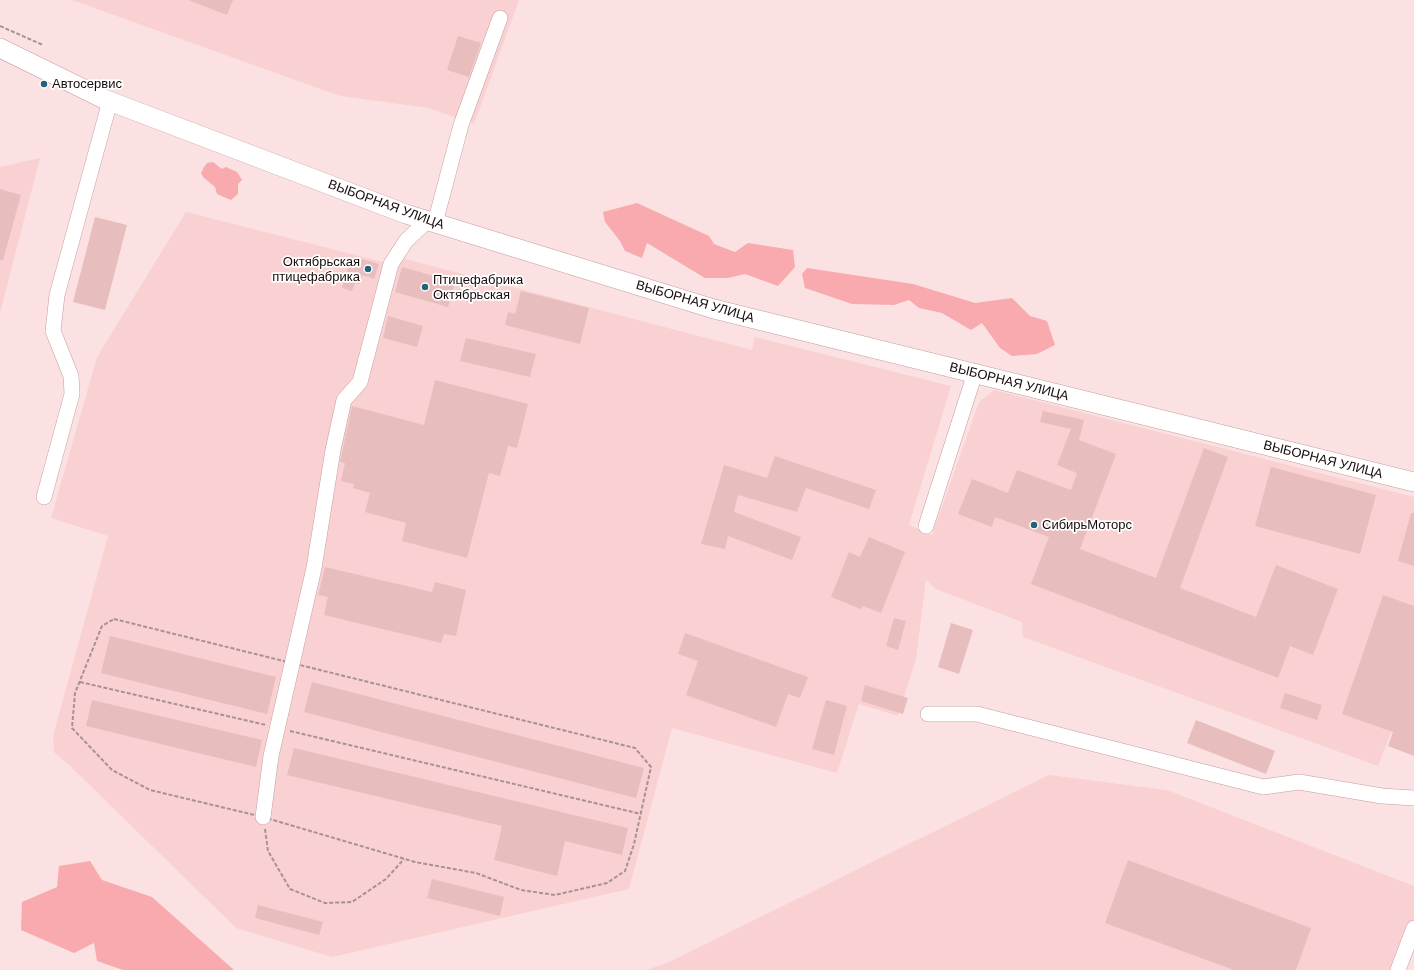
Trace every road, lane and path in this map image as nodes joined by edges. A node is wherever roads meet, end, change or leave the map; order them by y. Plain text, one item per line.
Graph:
1 (500, 18) dead end
2 (0, 26) edge
3 (43, 45) dead end
4 (1, 52) edge
5 (110, 101) junction
6 (431, 221) junction
7 (975, 373) junction
8 (1414, 482) edge
9 (44, 498) dead end
10 (926, 526) dead end
11 (292, 663) junction
12 (80, 682) junction
13 (928, 714) dead end
14 (278, 728) junction
15 (1414, 798) edge
16 (641, 814) junction
17 (263, 817) junction
18 (404, 859) junction
19 (1414, 928) edge
20 (1398, 970) edge

1 - 6 street
2 - 3 path
4 - 5 main road, ВЫБОРНАЯ УЛИЦА
5 - 6 main road, ВЫБОРНАЯ УЛИЦА
5 - 9 street
6 - 7 main road, ВЫБОРНАЯ УЛИЦА
6 - 11 street
7 - 8 main road, ВЫБОРНАЯ УЛИЦА
7 - 10 street
11 - 12 path
11 - 14 street
11 - 16 path
12 - 14 path
12 - 17 path
13 - 15 street
14 - 16 path
14 - 17 street
16 - 18 path
17 - 18 path
17 - 18 path
19 - 20 street

